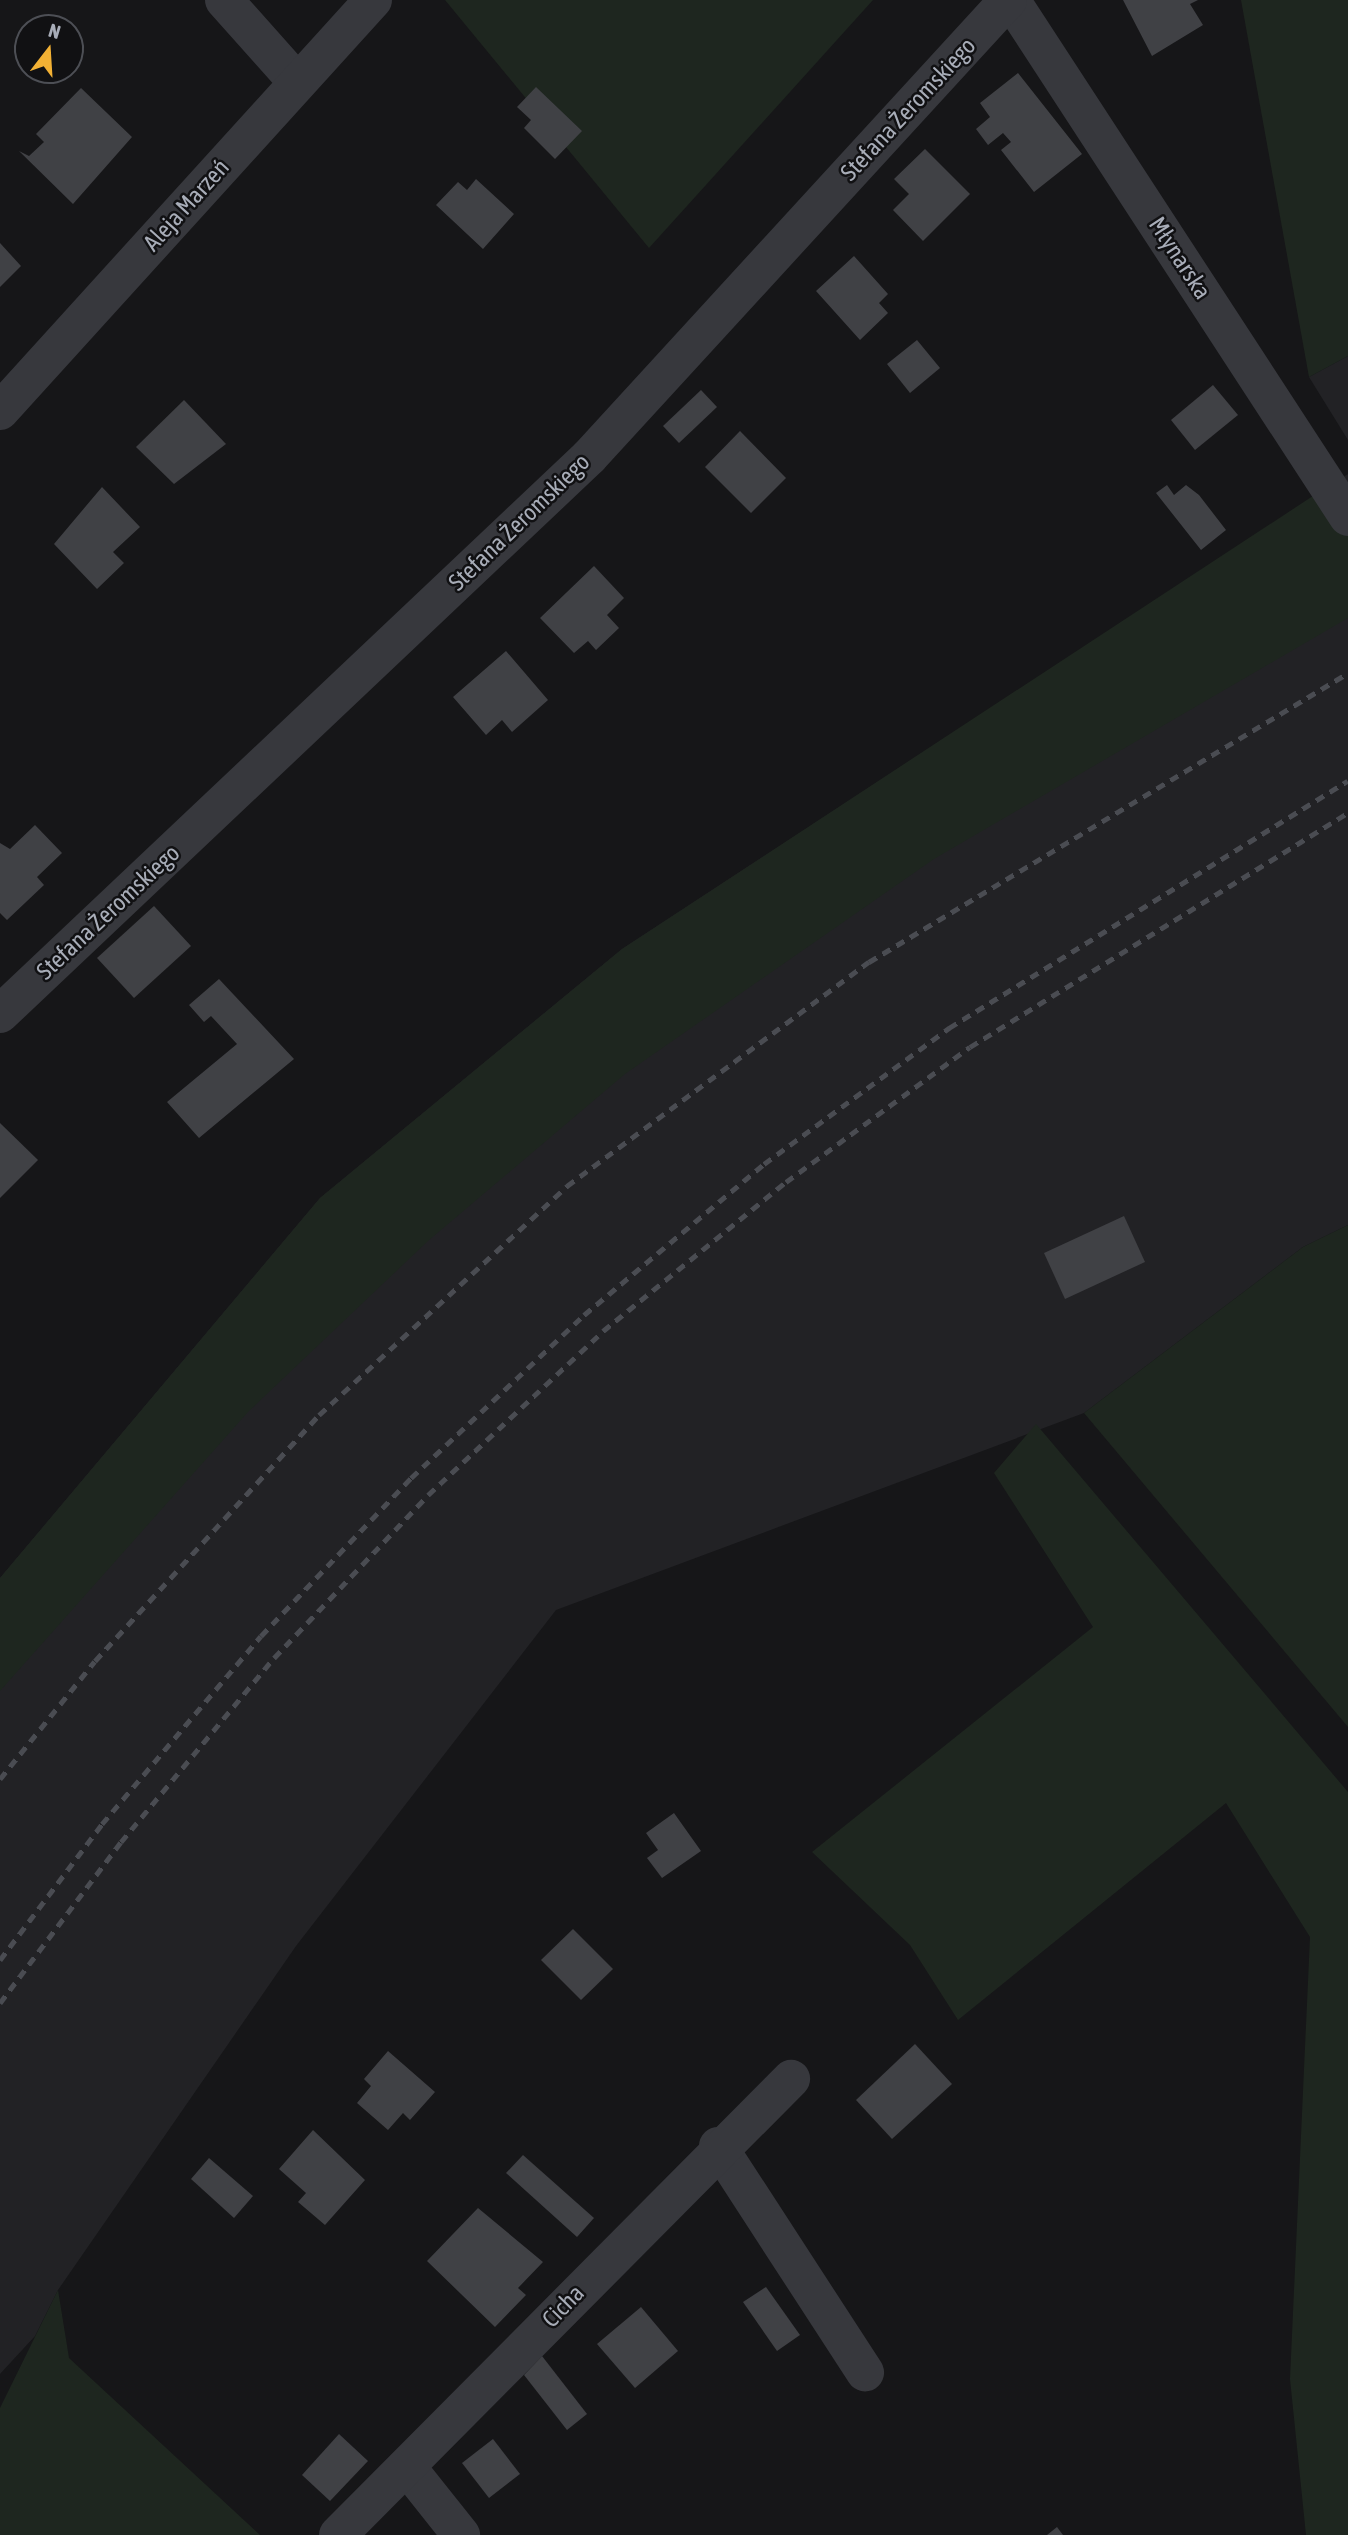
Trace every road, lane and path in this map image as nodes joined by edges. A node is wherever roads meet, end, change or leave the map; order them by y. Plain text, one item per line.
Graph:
1 (224, 0) edge
2 (373, 0) edge
3 (1009, 0) edge
4 (297, 82) junction
5 (0, 411) edge
6 (1348, 517) edge
7 (0, 1014) edge
8 (791, 2079) dead end
9 (718, 2146) junction
10 (866, 2372) dead end
11 (407, 2467) junction
12 (338, 2535) edge
13 (461, 2535) edge

1 - 4 street
2 - 4 street, Aleja Marzeń
3 - 6 street, Młynarska
3 - 7 street, Stefana Żeromskiego
4 - 5 street, Aleja Marzeń
8 - 9 street, Cicha
9 - 10 street
9 - 11 street, Cicha
11 - 12 street, Cicha
11 - 13 street

